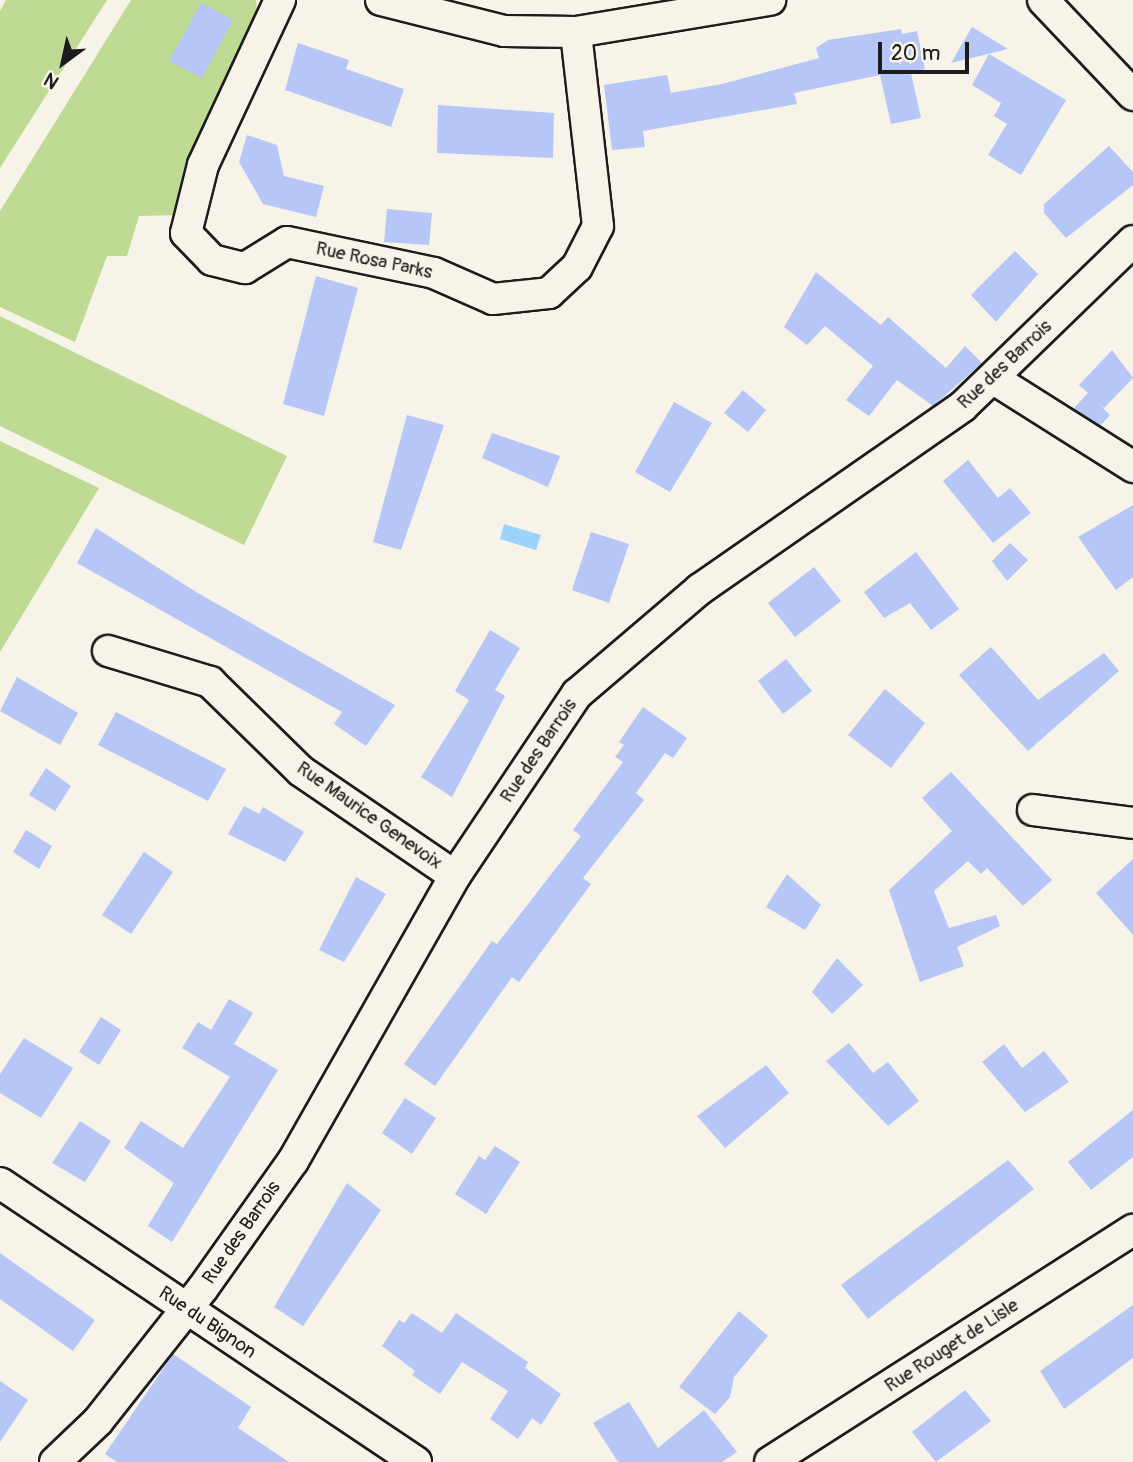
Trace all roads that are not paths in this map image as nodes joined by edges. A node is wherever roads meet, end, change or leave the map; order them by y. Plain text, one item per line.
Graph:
1 (280, 0) edge
2 (382, 0) edge
3 (770, 0) edge
4 (1043, 0) edge
5 (576, 32) junction
6 (1133, 95) edge
7 (1133, 241) edge
8 (994, 379) junction
9 (1133, 467) edge
10 (108, 651) dead end
11 (1033, 810) dead end
12 (1133, 823) edge
13 (455, 876) junction
14 (0, 1182) edge
15 (1133, 1230) edge
16 (186, 1309) junction
17 (55, 1462) edge
18 (416, 1462) edge
19 (770, 1462) edge

1 - 5 street, Rue Rosa Parks
2 - 5 street
3 - 5 street
4 - 6 street
7 - 8 street, Rue des Barrois
8 - 9 street
8 - 13 street, Rue des Barrois
10 - 13 street, Rue Maurice Genevoix
11 - 12 street
13 - 16 street, Rue des Barrois
14 - 16 street, Rue du Bignon
15 - 19 street, Rue Rouget de Lisle
16 - 17 street, Rue des Barrois
16 - 18 street, Rue du Bignon

